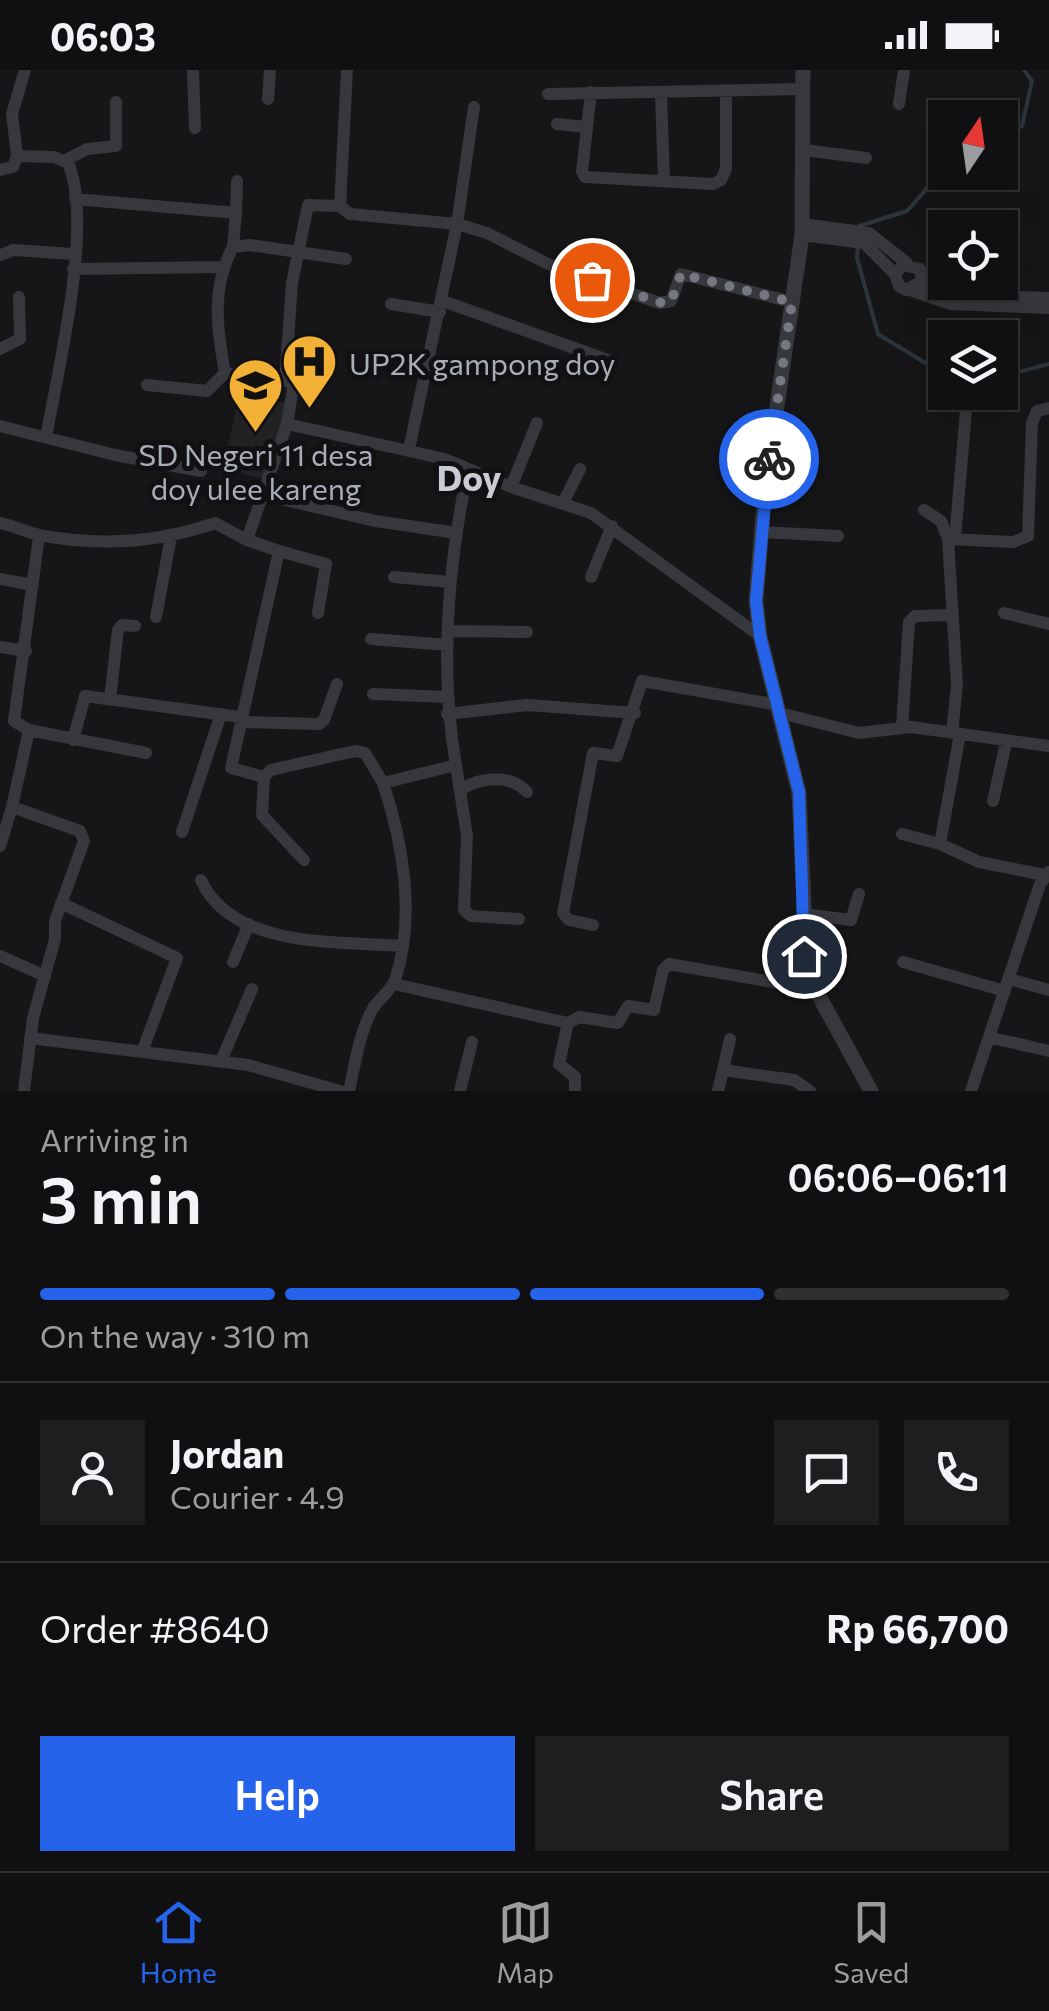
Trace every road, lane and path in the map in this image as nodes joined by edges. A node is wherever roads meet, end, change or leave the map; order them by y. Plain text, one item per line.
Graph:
1 (24, 70) edge
2 (194, 70) edge
3 (270, 70) edge
4 (347, 70) edge
5 (803, 70) edge
6 (904, 70) edge
7 (802, 89) junction
8 (591, 92) junction
9 (726, 92) junction
10 (661, 93) junction
11 (548, 94) dead end
12 (0, 96) edge
13 (18, 96) junction
14 (268, 98) dead end
15 (116, 102) dead end
16 (899, 104) dead end
17 (474, 106) dead end
18 (557, 124) dead end
19 (586, 127) junction
20 (195, 128) dead end
21 (804, 150) junction
22 (16, 156) junction
23 (866, 158) dead end
24 (64, 161) junction
25 (0, 170) edge
26 (237, 180) dead end
27 (664, 181) junction
28 (75, 199) junction
29 (340, 206) junction
30 (236, 213) junction
31 (457, 224) junction
32 (803, 229) junction
33 (867, 238) junction
34 (233, 247) junction
35 (298, 252) junction
36 (73, 254) junction
37 (1, 255) edge
38 (346, 259) dead end
39 (907, 264) junction
40 (222, 267) junction
41 (73, 269) junction
42 (896, 274) junction
43 (916, 286) junction
44 (19, 297) dead end
45 (1049, 298) edge
46 (792, 302) junction
47 (391, 304) dead end
48 (441, 306) junction
49 (1049, 308) edge
50 (0, 349) edge
51 (613, 362) dead end
52 (225, 373) junction
53 (289, 382) junction
54 (147, 384) dead end
55 (319, 388) dead end
56 (1049, 408) edge
57 (966, 410) dead end
58 (537, 423) dead end
59 (287, 424) junction
60 (0, 426) edge
61 (46, 437) junction
62 (409, 449) junction
63 (468, 470) junction
64 (580, 470) dead end
65 (200, 471) dead end
66 (511, 488) junction
67 (264, 494) junction
68 (563, 503) junction
69 (924, 510) dead end
70 (0, 522) edge
71 (612, 526) junction
72 (458, 532) junction
73 (760, 532) junction
74 (39, 536) junction
75 (838, 536) dead end
76 (171, 538) junction
77 (952, 539) junction
78 (247, 540) junction
79 (279, 551) junction
80 (394, 577) dead end
81 (591, 577) dead end
82 (0, 579) edge
83 (450, 582) junction
84 (33, 585) junction
85 (318, 612) dead end
86 (1004, 613) dead end
87 (951, 614) junction
88 (156, 616) dead end
89 (1049, 624) edge
90 (135, 626) dead end
91 (528, 632) dead end
92 (760, 636) junction
93 (370, 638) dead end
94 (448, 638) junction
95 (0, 646) edge
96 (26, 651) junction
97 (337, 684) dead end
98 (373, 694) dead end
99 (448, 697) junction
100 (110, 699) junction
101 (779, 709) junction
102 (635, 712) junction
103 (221, 714) junction
104 (447, 714) junction
105 (7, 722) edge
106 (243, 722) junction
107 (902, 727) junction
108 (28, 730) junction
109 (956, 734) junction
110 (73, 740) junction
111 (1006, 743) junction
112 (1049, 746) edge
113 (146, 752) dead end
114 (456, 765) junction
115 (264, 776) junction
116 (383, 782) junction
117 (462, 789) junction
118 (527, 792) dead end
119 (993, 801) dead end
120 (12, 807) junction
121 (182, 832) dead end
122 (902, 834) dead end
123 (940, 844) junction
124 (0, 846) edge
125 (304, 860) dead end
126 (1047, 874) edge
127 (201, 880) dead end
128 (859, 894) dead end
129 (61, 903) junction
130 (803, 914) junction
131 (519, 919) dead end
132 (249, 924) junction
133 (593, 925) dead end
134 (401, 946) junction
135 (0, 956) edge
136 (234, 962) dead end
137 (903, 962) dead end
138 (45, 976) junction
139 (394, 984) junction
140 (1007, 985) junction
141 (252, 989) dead end
142 (813, 990) junction
143 (1049, 990) edge
144 (568, 1023) junction
145 (30, 1038) junction
146 (992, 1038) junction
147 (730, 1039) dead end
148 (472, 1042) dead end
149 (142, 1052) junction
150 (1049, 1052) edge
151 (221, 1062) junction
152 (723, 1070) junction
153 (24, 1091) edge
154 (340, 1091) edge
155 (349, 1091) edge
156 (460, 1091) edge
157 (575, 1091) edge
158 (718, 1091) edge
159 (810, 1091) edge
160 (871, 1091) edge
161 (971, 1091) edge

1 - 13 street
2 - 20 street
3 - 14 street
4 - 29 street
5 - 7 street
6 - 16 street
7 - 9 street
7 - 21 street
8 - 10 street
8 - 11 street
8 - 19 street
9 - 10 street
9 - 27 street
10 - 27 street
12 - 13 street
13 - 22 street
15 - 24 street
17 - 31 street
18 - 19 street
19 - 27 street
21 - 23 street
21 - 32 street
22 - 24 street
22 - 25 street
24 - 28 street
26 - 30 street
28 - 30 street
28 - 36 street
29 - 31 street
29 - 35 street
30 - 34 street
31 - 46 street
31 - 48 street
32 - 33 street
32 - 46 street
33 - 39 street
33 - 42 street
34 - 35 street
34 - 40 street
35 - 38 street
35 - 53 street
36 - 37 street
36 - 41 street
39 - 42 street
39 - 43 street
40 - 41 street
40 - 52 street
41 - 61 street
42 - 43 street
43 - 45 street
43 - 49 street
44 - 50 street
46 - 73 street
47 - 48 street
48 - 51 street
48 - 62 street
52 - 53 street
52 - 54 street
53 - 55 street
53 - 59 street
56 - 77 street
57 - 77 street
58 - 66 street
59 - 62 street
59 - 67 street
60 - 61 street
61 - 65 street
62 - 63 street
63 - 66 street
63 - 72 street
64 - 68 street
66 - 68 street
67 - 72 street
67 - 78 street
68 - 71 street
69 - 77 street
70 - 74 street
71 - 81 street
71 - 92 street
72 - 83 street
73 - 75 street
73 - 92 street
74 - 76 street
74 - 84 street
76 - 78 street
76 - 88 street
77 - 87 street
78 - 79 street
79 - 85 street
79 - 106 street
80 - 83 street
82 - 84 street
83 - 94 street
84 - 96 street
86 - 89 street
87 - 107 street
87 - 109 street
90 - 100 street
91 - 94 street
92 - 101 street
93 - 94 street
94 - 99 street
95 - 96 street
96 - 105 street
97 - 106 street
98 - 99 street
99 - 104 street
100 - 103 street
100 - 110 street
101 - 102 street
101 - 107 street
101 - 130 street
102 - 104 street
102 - 133 street
103 - 106 street
103 - 121 street
104 - 114 street
105 - 108 street
106 - 115 street
107 - 109 street
108 - 110 street
108 - 120 street
109 - 111 street
109 - 123 street
110 - 113 street
111 - 112 street
111 - 119 street
114 - 116 street
114 - 117 street
115 - 116 street
115 - 125 street
116 - 134 street
117 - 118 street
117 - 131 street
120 - 124 street
120 - 129 street
122 - 123 street
123 - 126 street
126 - 140 street
127 - 132 street
128 - 130 street
129 - 138 street
129 - 149 street
130 - 142 street
132 - 134 street
132 - 136 street
134 - 139 street
135 - 138 street
137 - 140 street
138 - 145 street
139 - 144 street
139 - 155 street
140 - 143 street
140 - 146 street
141 - 151 street
142 - 144 street
142 - 160 street
144 - 157 street
145 - 149 street
145 - 153 street
146 - 150 street
146 - 161 street
147 - 152 street
148 - 156 street
149 - 151 street
151 - 154 street
152 - 158 street
152 - 159 street

